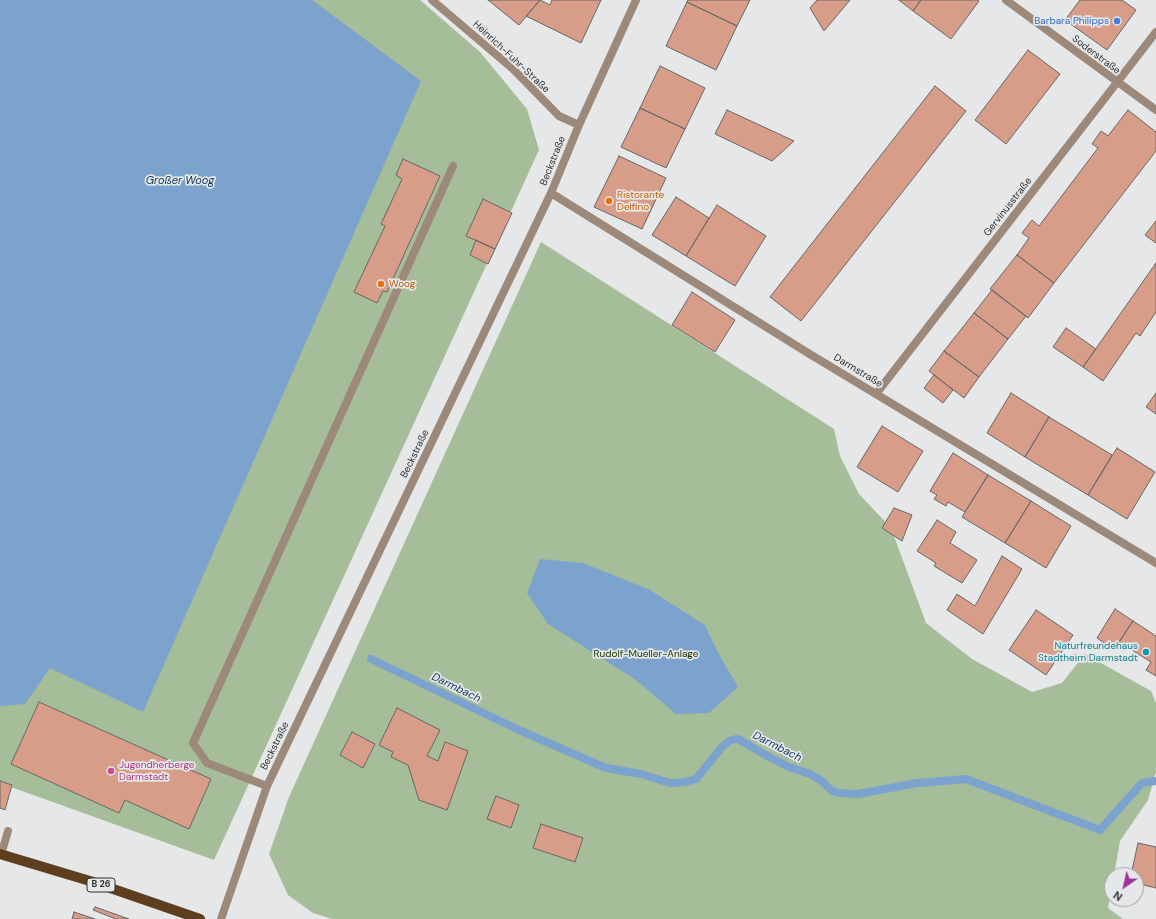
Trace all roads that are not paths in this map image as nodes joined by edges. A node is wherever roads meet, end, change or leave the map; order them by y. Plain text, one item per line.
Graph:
1 (432, 0) edge
2 (636, 0) edge
3 (1006, 0) edge
4 (1156, 32) edge
5 (1117, 82) junction
6 (1156, 110) edge
7 (578, 125) junction
8 (453, 166) dead end
9 (551, 193) junction
10 (876, 394) junction
11 (1156, 564) edge
12 (267, 786) junction
13 (8, 831) dead end
14 (1, 855) edge
15 (200, 919) edge
16 (221, 919) edge

1 - 7 street, Heinrich-Fuhr-Straße
2 - 7 street, Beckstraße
3 - 5 street, Soderstraße
4 - 5 street, Gervinusstraße
5 - 6 street, Soderstraße
5 - 10 street, Gervinusstraße
7 - 9 street, Beckstraße
8 - 12 street
9 - 10 street, Darmstraße
9 - 12 street, Beckstraße
10 - 11 street, Darmstraße
12 - 16 street, Beckstraße
13 - 14 street
14 - 15 main road, B 26

